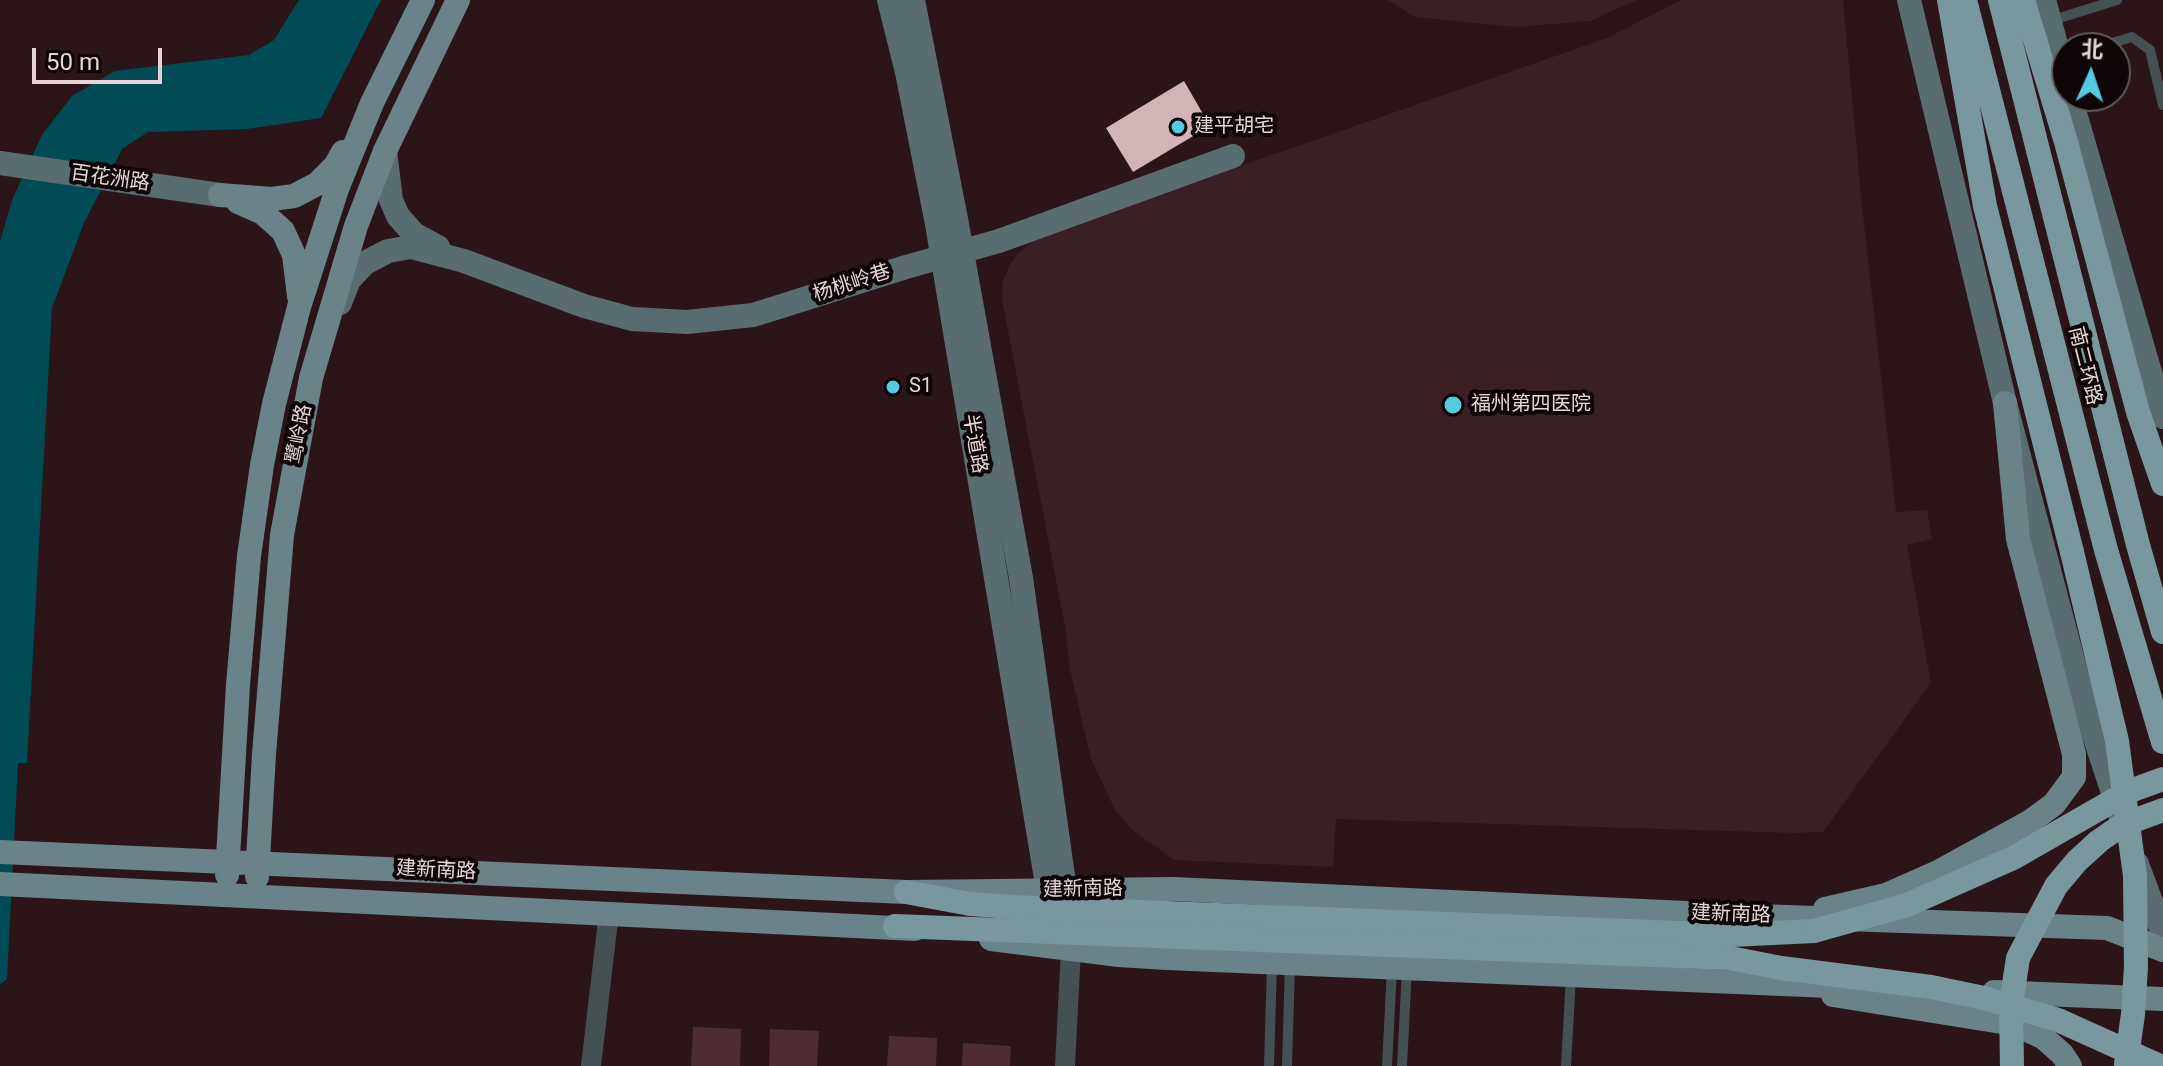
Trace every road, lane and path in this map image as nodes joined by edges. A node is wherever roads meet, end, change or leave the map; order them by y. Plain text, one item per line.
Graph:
1 (423, 0) edge
2 (458, 0) edge
3 (889, 0) edge
4 (913, 0) edge
5 (1909, 0) edge
6 (1949, 0) edge
7 (1965, 0) edge
8 (2000, 0) edge
9 (2023, 0) edge
10 (2117, 0) edge
11 (2046, 11) edge
12 (2054, 32) edge
13 (2131, 37) edge
14 (372, 103) junction
15 (2163, 105) edge
16 (2075, 112) edge
17 (385, 151) junction
18 (1233, 156) dead end
19 (11, 164) edge
20 (220, 195) junction
21 (952, 255) junction
22 (464, 261) junction
23 (299, 307) junction
24 (311, 378) junction
25 (2005, 403) junction
26 (2163, 417) edge
27 (2163, 484) edge
28 (2163, 632) edge
29 (2163, 742) edge
30 (2163, 779) edge
31 (2163, 810) edge
32 (8, 852) edge
33 (228, 861) junction
34 (258, 863) junction
35 (7, 884) edge
36 (1057, 890) junction
37 (906, 892) junction
38 (226, 894) junction
39 (256, 896) junction
40 (609, 912) junction
41 (1728, 915) junction
42 (895, 926) junction
43 (2163, 934) edge
44 (1071, 949) junction
45 (2163, 950) edge
46 (1281, 962) junction
47 (1399, 968) junction
48 (1571, 974) junction
49 (1752, 982) junction
50 (2163, 999) edge
51 (591, 1066) edge
52 (1065, 1066) edge
53 (1269, 1066) edge
54 (1287, 1066) edge
55 (1387, 1066) edge
56 (1402, 1066) edge
57 (1566, 1066) edge
58 (2012, 1066) edge
59 (2070, 1066) edge
60 (2126, 1066) edge
61 (2162, 1066) edge

1 - 14 main road, 鹭岭路
2 - 17 main road, 鹭岭路
3 - 21 main road, 半道路
4 - 21 main road, 半道路
5 - 25 main road
6 - 60 highway, bridge
7 - 29 highway, 南二环路
8 - 28 highway, 南二环路
9 - 27 highway
10 - 11 lane
11 - 12 main road
13 - 15 lane
14 - 20 main road
14 - 23 main road, 鹭岭路
16 - 26 main road
17 - 22 main road
17 - 24 main road, 鹭岭路
18 - 21 main road, 杨桃岭巷
19 - 20 main road, 百花洲路
20 - 23 main road
21 - 22 main road, 杨桃岭巷
21 - 36 main road, 半道路
22 - 24 main road
23 - 33 main road, 鹭岭路
24 - 34 main road, 鹭岭路
25 - 41 main road
25 - 43 main road
30 - 37 highway, bridge
31 - 58 highway, bridge
32 - 33 main road, 建新南路
33 - 34 main road, 建新南路
33 - 38 main road, 鹭岭路
34 - 37 main road, 建新南路
34 - 39 main road, 鹭岭路
35 - 38 main road, 建新南路
36 - 37 main road, 建新南路
36 - 41 main road, 建新南路
38 - 39 main road, 建新南路
39 - 40 main road, 建新南路
40 - 42 main road, 建新南路
40 - 51 street
41 - 45 main road, 建新南路
42 - 44 main road, 建新南路
42 - 61 highway, bridge
44 - 46 main road, 建新南路
44 - 52 street
46 - 47 main road, 建新南路
46 - 53 lane
46 - 54 lane
47 - 48 main road, 建新南路
47 - 55 lane
47 - 56 lane
48 - 49 main road, 建新南路
48 - 57 lane
49 - 50 main road, 建新南路
49 - 59 main road

